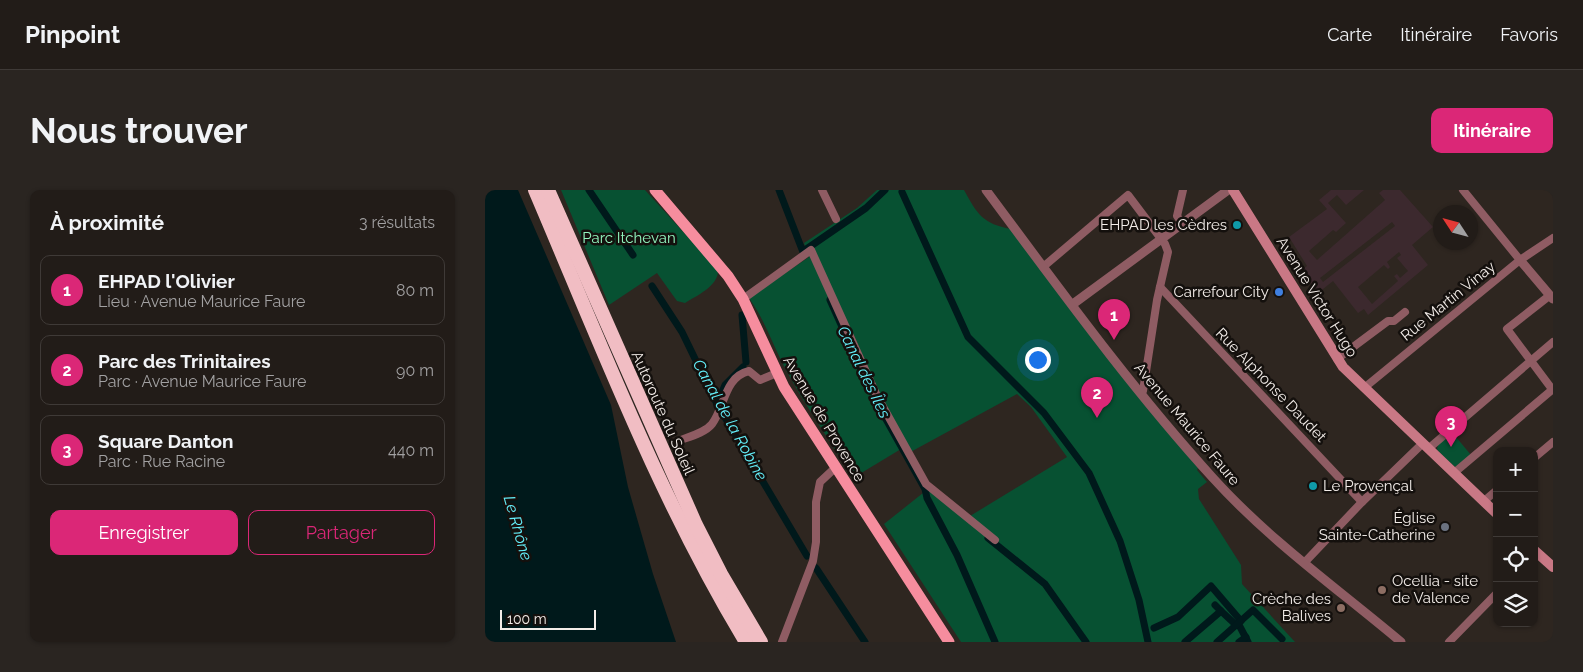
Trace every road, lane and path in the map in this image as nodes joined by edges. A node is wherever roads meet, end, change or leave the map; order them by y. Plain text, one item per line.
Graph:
1 (535, 190) edge
2 (548, 190) edge
3 (655, 190) edge
4 (822, 190) edge
5 (987, 190) edge
6 (1183, 190) edge
7 (1228, 190) edge
8 (1233, 190) edge
9 (1466, 191) edge
10 (836, 219) dead end
11 (1181, 223) junction
12 (1160, 238) junction
13 (1553, 238) edge
14 (1520, 260) junction
15 (1043, 267) junction
16 (1160, 287) junction
17 (1551, 298) edge
18 (743, 299) junction
19 (1073, 304) junction
20 (1405, 312) dead end
21 (1553, 342) edge
22 (1337, 360) junction
23 (1530, 362) junction
24 (777, 373) junction
25 (1364, 388) junction
26 (1553, 389) edge
27 (1141, 393) junction
28 (678, 441) dead end
29 (1553, 442) edge
30 (1425, 446) junction
31 (1538, 455) edge
32 (835, 468) junction
33 (1454, 472) junction
34 (1495, 492) edge
35 (1484, 501) junction
36 (1362, 502) junction
37 (1493, 510) edge
38 (995, 540) dead end
39 (1538, 554) edge
40 (1305, 562) junction
41 (1553, 567) edge
42 (1493, 597) edge
43 (783, 641) edge
44 (747, 642) edge
45 (761, 642) edge
46 (949, 642) edge
47 (1401, 642) edge
48 (1449, 642) edge

1 - 44 highway, Autoroute du Soleil
2 - 45 highway, Autoroute du Soleil
3 - 18 main road, Avenue de Provence
4 - 10 street
5 - 15 street, Avenue Maurice Faure
6 - 11 street
7 - 11 street
8 - 22 main road, Avenue Victor Hugo
9 - 14 street
11 - 12 street
12 - 15 street
12 - 16 street
12 - 19 street
13 - 14 street, Rue Martin Vinay
14 - 17 street
14 - 25 street, Rue Martin Vinay
15 - 19 street, Avenue Maurice Faure
16 - 27 street
16 - 36 street, Rue Alphonse Daudet
17 - 23 street
18 - 24 main road, Avenue de Provence
18 - 38 street
19 - 27 street, Avenue Maurice Faure
20 - 22 street
21 - 23 street
22 - 25 main road, Avenue Victor Hugo
23 - 26 street
23 - 30 street
24 - 28 street
24 - 32 main road, Avenue de Provence
25 - 30 main road, Avenue Victor Hugo
26 - 33 street
27 - 40 street, Avenue Maurice Faure
29 - 31 street
30 - 33 main road, Avenue Victor Hugo
30 - 36 street
32 - 43 street
32 - 46 main road, Avenue de Provence
33 - 35 main road, Avenue Victor Hugo
34 - 35 street
35 - 37 main road, Avenue Victor Hugo
36 - 40 street
39 - 41 main road
40 - 47 street, Avenue Maurice Faure
42 - 48 street

